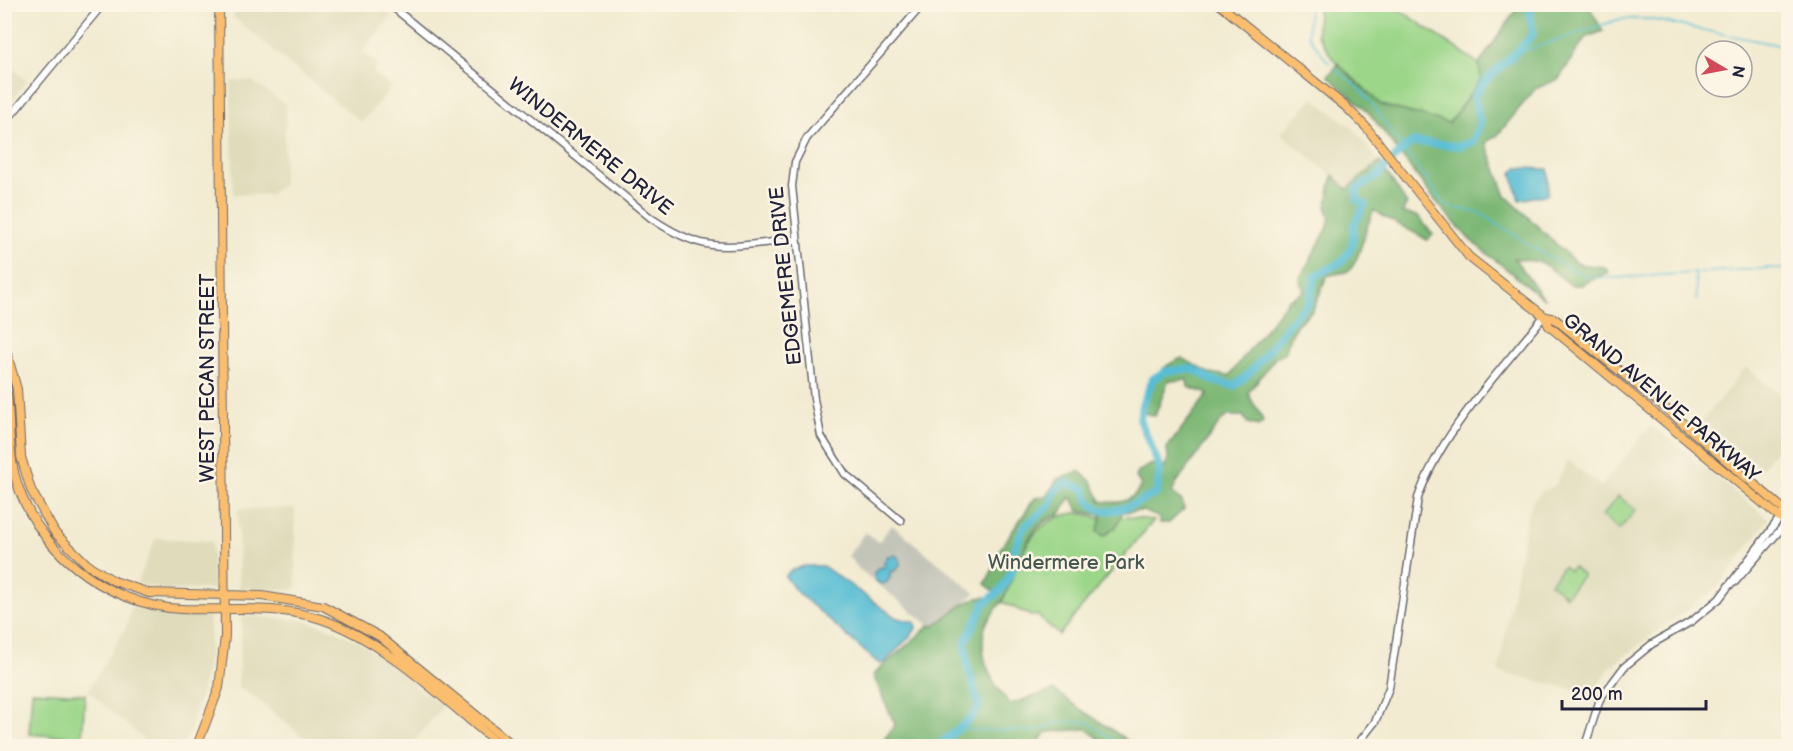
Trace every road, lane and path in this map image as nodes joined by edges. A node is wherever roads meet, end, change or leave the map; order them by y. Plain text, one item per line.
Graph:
1 (103, 4) edge
2 (219, 4) edge
3 (388, 4) edge
4 (923, 4) edge
5 (1219, 4) edge
6 (4, 124) edge
7 (797, 240) junction
8 (1544, 316) junction
9 (4, 343) edge
10 (4, 373) edge
11 (9, 428) junction
12 (19, 428) junction
13 (24, 471) junction
14 (15, 474) junction
15 (1786, 516) edge
16 (901, 521) dead end
17 (55, 533) junction
18 (47, 539) junction
19 (139, 590) junction
20 (225, 596) junction
21 (137, 601) junction
22 (225, 609) junction
23 (343, 615) junction
24 (338, 625) junction
25 (198, 747) edge
26 (501, 747) edge
27 (514, 747) edge
28 (1356, 747) edge
29 (1585, 747) edge

1 - 6 street
2 - 20 main road, WEST PECAN STREET
3 - 7 street, WINDERMERE DRIVE
4 - 7 street, EDGEMERE DRIVE
5 - 8 main road, GRAND AVENUE PARKWAY
7 - 16 street, EDGEMERE DRIVE
8 - 15 main road, GRAND AVENUE PARKWAY
8 - 28 street
9 - 12 main road
10 - 11 main road
11 - 12 main road
11 - 14 main road
12 - 13 main road
13 - 14 main road
13 - 17 main road
14 - 18 main road
15 - 29 street
17 - 18 main road
17 - 19 main road
18 - 21 main road
19 - 20 main road
19 - 21 main road
20 - 22 main road, WEST PECAN STREET
20 - 23 main road
21 - 22 main road
22 - 24 main road
22 - 25 main road, WEST PECAN STREET
23 - 24 main road
23 - 27 main road
24 - 26 main road

